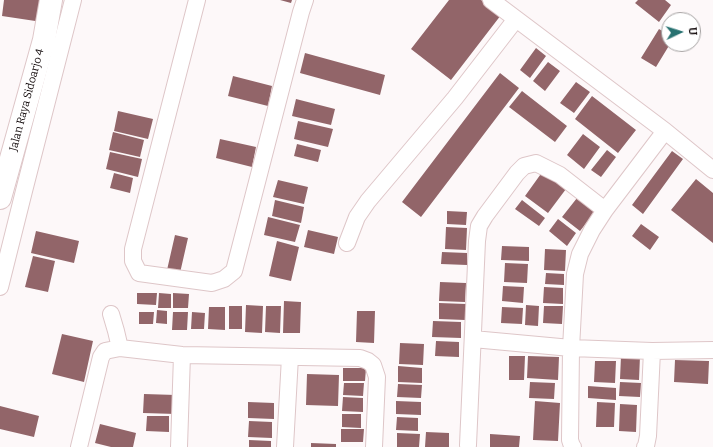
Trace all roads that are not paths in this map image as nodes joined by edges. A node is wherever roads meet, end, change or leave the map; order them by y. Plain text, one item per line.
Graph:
1 (51, 0) edge
2 (73, 0) edge
3 (197, 0) edge
4 (305, 0) edge
5 (491, 0) edge
6 (516, 19) junction
7 (666, 131) junction
8 (713, 170) edge
9 (0, 198) edge
10 (605, 210) junction
11 (346, 243) dead end
12 (0, 287) edge
13 (111, 314) dead end
14 (473, 339) junction
15 (120, 348) junction
16 (571, 348) junction
17 (713, 350) edge
18 (652, 351) junction
19 (182, 355) junction
20 (290, 357) junction
21 (468, 444) dead end
22 (79, 447) edge
23 (179, 447) edge
24 (286, 447) edge
25 (374, 447) edge
26 (573, 447) edge
27 (645, 447) edge

1 - 9 street, Jalan Raya Sidoarjo 4
2 - 12 street
3 - 4 street
5 - 6 street
6 - 7 street
6 - 11 street
7 - 8 street
7 - 10 street
10 - 14 street
10 - 16 street
13 - 15 street
14 - 16 street
14 - 21 street
15 - 19 street
15 - 22 street
16 - 18 street
16 - 26 street
17 - 18 street
18 - 27 street
19 - 20 street
19 - 23 street
20 - 24 street
20 - 25 street

